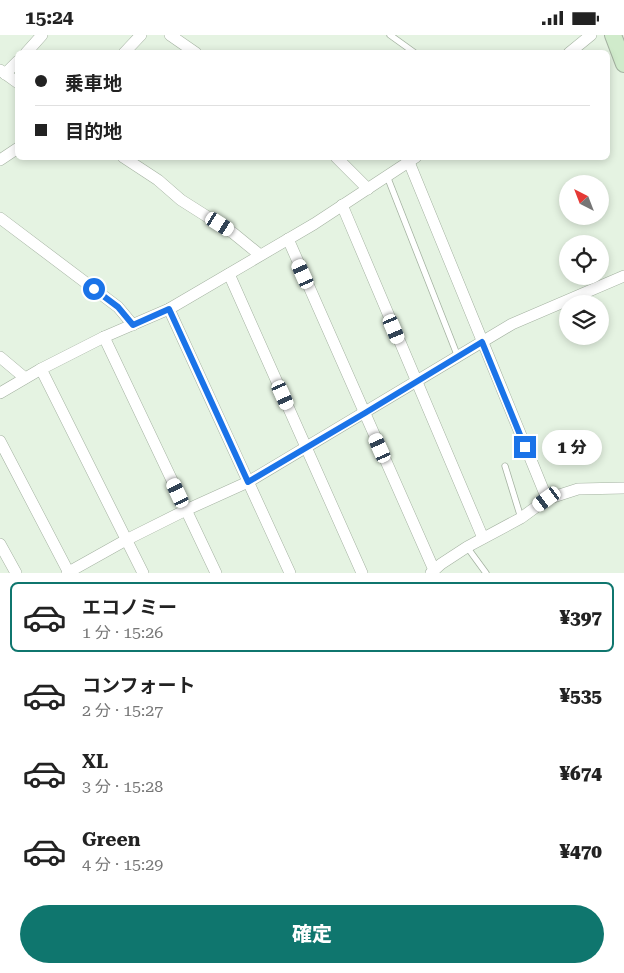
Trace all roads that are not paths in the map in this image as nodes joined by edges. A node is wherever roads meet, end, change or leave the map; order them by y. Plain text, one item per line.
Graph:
1 (42, 35) edge
2 (141, 35) edge
3 (170, 35) edge
4 (390, 35) edge
5 (591, 35) edge
6 (613, 35) edge
7 (29, 50) edge
8 (127, 50) edge
9 (192, 50) edge
10 (412, 50) edge
11 (573, 50) edge
12 (15, 63) edge
13 (624, 64) edge
14 (3, 72) edge
15 (15, 81) edge
16 (15, 150) edge
17 (0, 160) edge
18 (128, 160) edge
19 (339, 160) edge
20 (413, 160) edge
21 (387, 176) junction
22 (368, 189) junction
23 (342, 205) junction
24 (0, 218) edge
25 (288, 239) junction
26 (260, 255) junction
27 (229, 274) junction
28 (624, 275) edge
29 (169, 309) junction
30 (133, 325) junction
31 (104, 337) junction
32 (482, 342) junction
33 (0, 357) edge
34 (458, 357) junction
35 (41, 369) junction
36 (25, 378) junction
37 (417, 382) junction
38 (0, 393) edge
39 (365, 413) junction
40 (0, 441) edge
41 (306, 447) junction
42 (504, 466) dead end
43 (248, 482) junction
44 (624, 487) edge
45 (547, 499) junction
46 (186, 510) junction
47 (522, 518) junction
48 (483, 538) junction
49 (126, 540) junction
50 (0, 545) edge
51 (467, 547) junction
52 (433, 572) edge
53 (16, 573) edge
54 (68, 573) edge
55 (143, 573) edge
56 (216, 573) edge
57 (290, 573) edge
58 (362, 573) edge
59 (486, 573) edge

1 - 7 street
2 - 8 street
3 - 9 street
4 - 10 lane
5 - 11 street
6 - 13 street
12 - 14 street
14 - 15 street
16 - 17 street
18 - 26 street
19 - 22 street
20 - 21 street
20 - 32 street
21 - 22 street
21 - 34 lane
22 - 23 street
23 - 25 street
23 - 37 street
24 - 30 street
25 - 26 street
25 - 39 street
26 - 27 street
27 - 29 street
27 - 41 street
28 - 32 street
29 - 30 street
29 - 43 street
30 - 31 street
31 - 35 street
31 - 46 street
32 - 34 street
32 - 45 street
33 - 36 street
34 - 37 street
35 - 36 street
35 - 49 street
36 - 38 street
37 - 39 street
37 - 48 street
39 - 41 street
39 - 52 street
40 - 54 street
41 - 43 street
41 - 58 street
42 - 47 lane
43 - 46 street
43 - 57 street
44 - 45 street
45 - 47 street
46 - 49 street
46 - 56 street
47 - 48 street
48 - 51 street
49 - 54 street
49 - 55 street
50 - 53 street
51 - 52 street
51 - 59 lane

